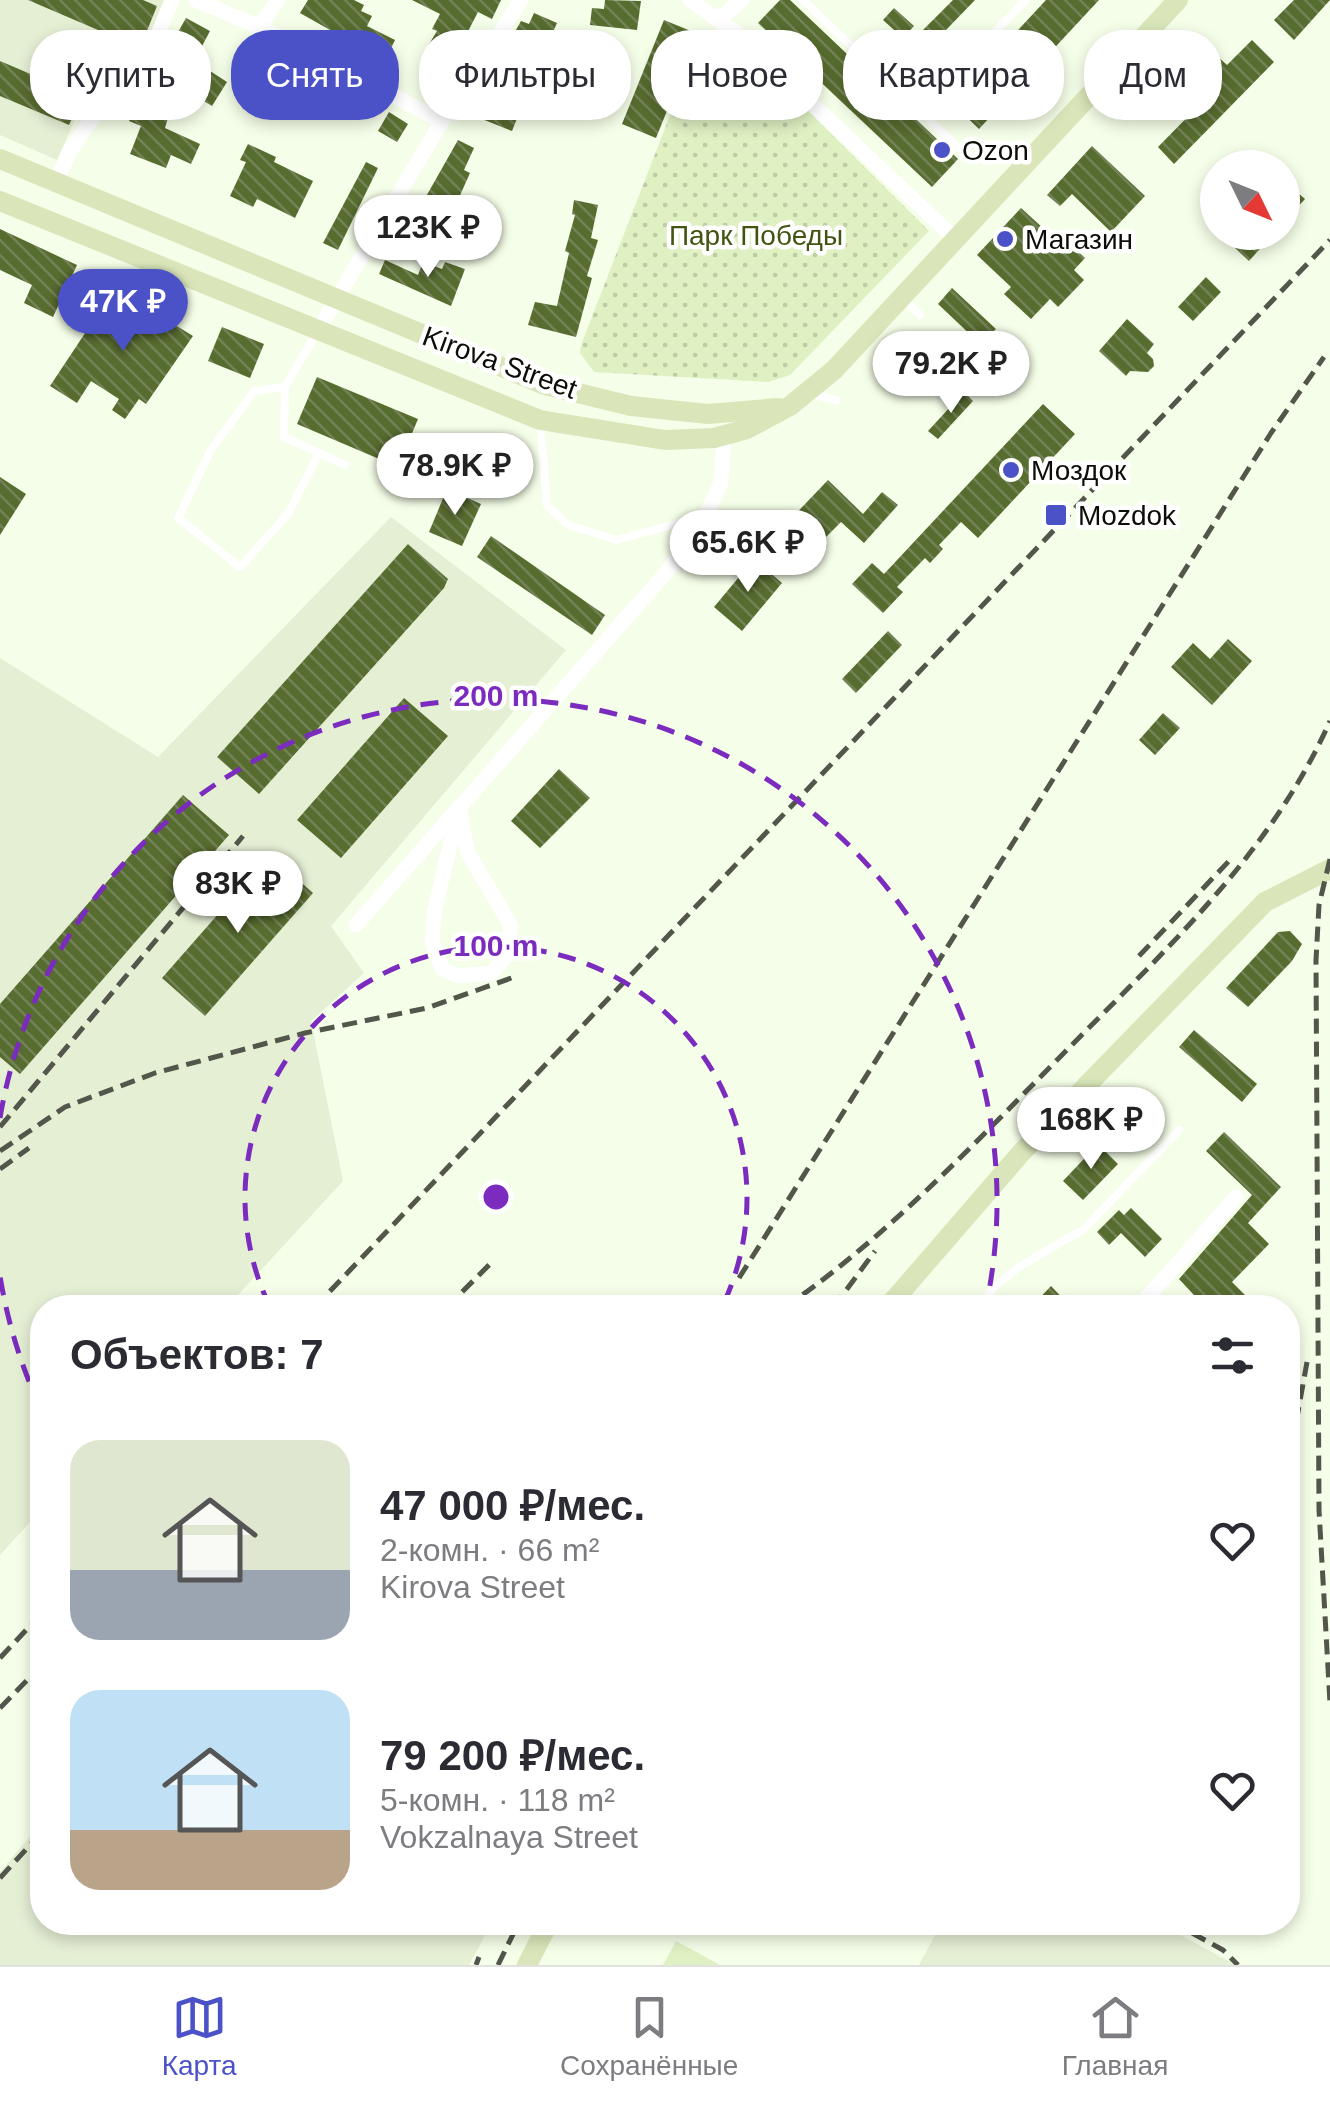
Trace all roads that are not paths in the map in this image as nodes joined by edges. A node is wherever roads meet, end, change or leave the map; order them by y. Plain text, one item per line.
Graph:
1 (172, 0) edge
2 (196, 0) edge
3 (278, 0) edge
4 (521, 0) edge
5 (690, 0) edge
6 (742, 0) edge
7 (803, 0) edge
8 (1026, 0) edge
9 (1178, 0) edge
10 (714, 17) junction
11 (259, 27) junction
12 (501, 30) edge
13 (997, 30) edge
14 (442, 122) joint
15 (963, 152) dead end
16 (0, 159) edge
17 (56, 182) junction
18 (0, 201) edge
19 (955, 239) junction
20 (901, 297) junction
21 (336, 298) junction
22 (920, 315) dead end
23 (317, 332) junction
24 (284, 387) junction
25 (798, 400) junction
26 (836, 400) dead end
27 (540, 420) junction
28 (724, 435) junction
29 (319, 453) junction
30 (345, 465) dead end
31 (706, 515) junction
32 (459, 807) junction
33 (1330, 869) edge
34 (356, 926) dead end
35 (1179, 1130) dead end
36 (1236, 1198) dead end
37 (898, 1295) edge
38 (991, 1295) edge
39 (1150, 1295) edge
40 (542, 1935) edge
41 (527, 1965) edge

1 - 17 street
2 - 11 street
3 - 11 street
4 - 12 street
5 - 10 street
6 - 10 street
7 - 15 lane
8 - 13 lane
9 - 19 street
10 - 19 street
11 - 14 street
14 - 21 street
16 - 17 street, Kirova Street
17 - 21 street, Kirova Street
18 - 23 street, Kirova Street
19 - 20 street
20 - 22 lane
20 - 25 street
21 - 23 street
21 - 25 street, Kirova Street
23 - 24 lane
23 - 27 street, Kirova Street
24 - 29 lane
24 - 29 lane
25 - 26 lane
25 - 28 street, Kirova Street
27 - 28 street, Kirova Street
27 - 31 lane
28 - 31 street
29 - 30 lane
31 - 32 street
32 - 32 street
32 - 34 street
33 - 37 street
35 - 38 lane
36 - 39 street
40 - 41 street

